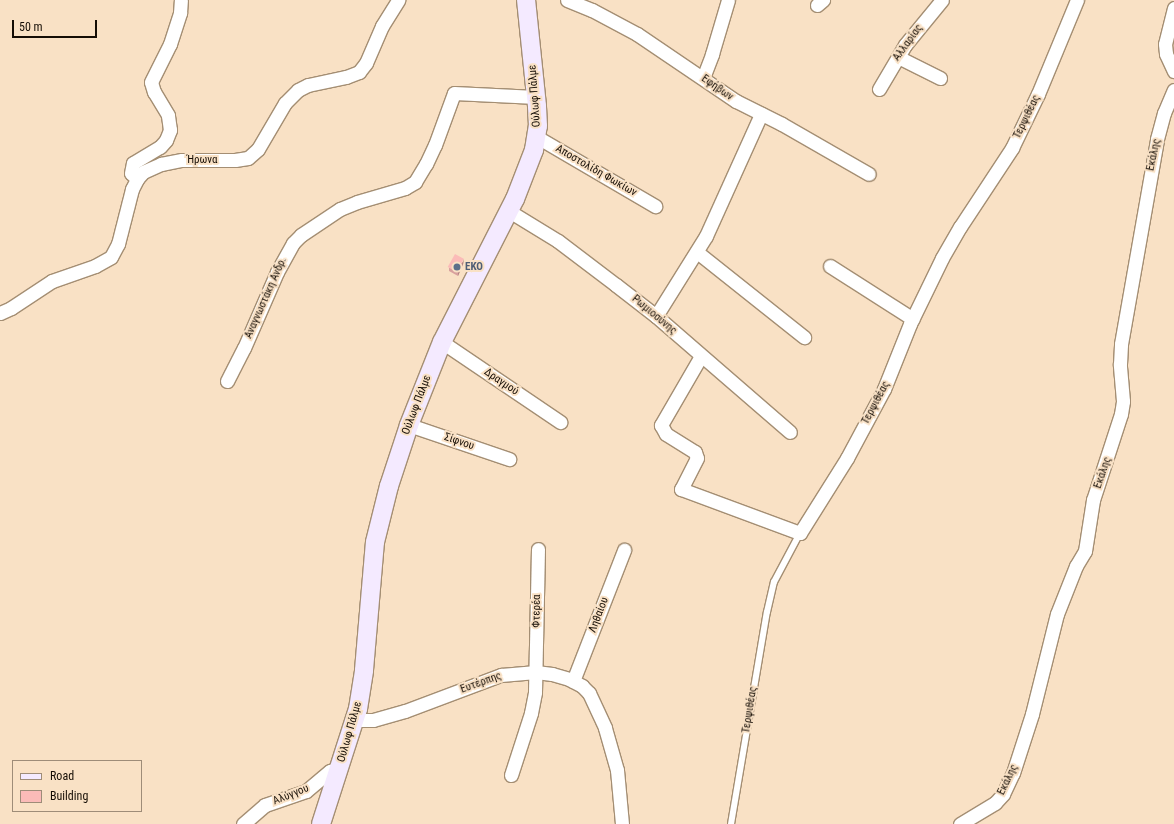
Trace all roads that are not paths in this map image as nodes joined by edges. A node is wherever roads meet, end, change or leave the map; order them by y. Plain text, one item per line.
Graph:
1 (181, 0) edge
2 (398, 0) edge
3 (526, 0) edge
4 (567, 0) edge
5 (728, 0) edge
6 (942, 0) edge
7 (1077, 0) edge
8 (1174, 8) edge
9 (898, 57) junction
10 (1174, 72) edge
11 (702, 78) junction
12 (940, 78) dead end
13 (879, 89) dead end
14 (1174, 90) edge
15 (536, 97) junction
16 (761, 114) junction
17 (537, 137) junction
18 (870, 174) dead end
19 (137, 179) junction
20 (655, 206) dead end
21 (509, 211) junction
22 (697, 252) junction
23 (830, 266) dead end
24 (0, 313) edge
25 (656, 316) junction
26 (913, 319) junction
27 (804, 337) dead end
28 (442, 342) junction
29 (701, 356) junction
30 (227, 381) dead end
31 (560, 422) dead end
32 (409, 425) junction
33 (790, 432) dead end
34 (509, 459) dead end
35 (800, 533) junction
36 (538, 549) dead end
37 (624, 550) dead end
38 (536, 672) junction
39 (573, 681) junction
40 (356, 720) junction
41 (340, 768) junction
42 (511, 774) dead end
43 (243, 824) edge
44 (321, 824) edge
45 (622, 824) edge
46 (731, 824) edge
47 (960, 824) edge

1 - 19 street
2 - 19 street, Ήρωνα
3 - 15 street, Ούλωφ Πάλμε
4 - 11 street, Εφήβων
5 - 11 street
6 - 9 street, Αλλαρίας
7 - 26 street, Τερψιθέας
8 - 10 street
9 - 12 street
9 - 13 street, Αλλαρίας
11 - 16 street, Εφήβων
14 - 47 street, Εκάλης
15 - 17 street, Ούλωφ Πάλμε
15 - 30 street, Αναγνωστάκη Ανδρ.
16 - 18 street, Εφήβων
16 - 22 street
17 - 20 street, Αποστολίδη Φωκίων
17 - 21 street, Ούλωφ Πάλμε
19 - 24 street
21 - 25 street, Ρωμιοσύνης
21 - 28 street, Ούλωφ Πάλμε
22 - 25 street
22 - 27 street
23 - 26 street
25 - 29 street, Ρωμιοσύνης
26 - 35 street, Τερψιθέας
28 - 31 street, Δραγμού
28 - 32 street, Ούλωφ Πάλμε
29 - 33 street, Ρωμιοσύνης
29 - 35 street
32 - 34 street, Σίφνου
32 - 40 street, Ούλωφ Πάλμε
35 - 46 lane, Τερψιθέας
36 - 38 street, Φτερέα
37 - 39 street, Ληθαίου
38 - 39 street, Ευτέρπης
38 - 40 street, Ευτέρπης
38 - 42 street, Φτερέα
39 - 45 street, Ευτέρπης
40 - 41 street, Ούλωφ Πάλμε
41 - 43 street, Αλύγγου
41 - 44 street, Ούλωφ Πάλμε

